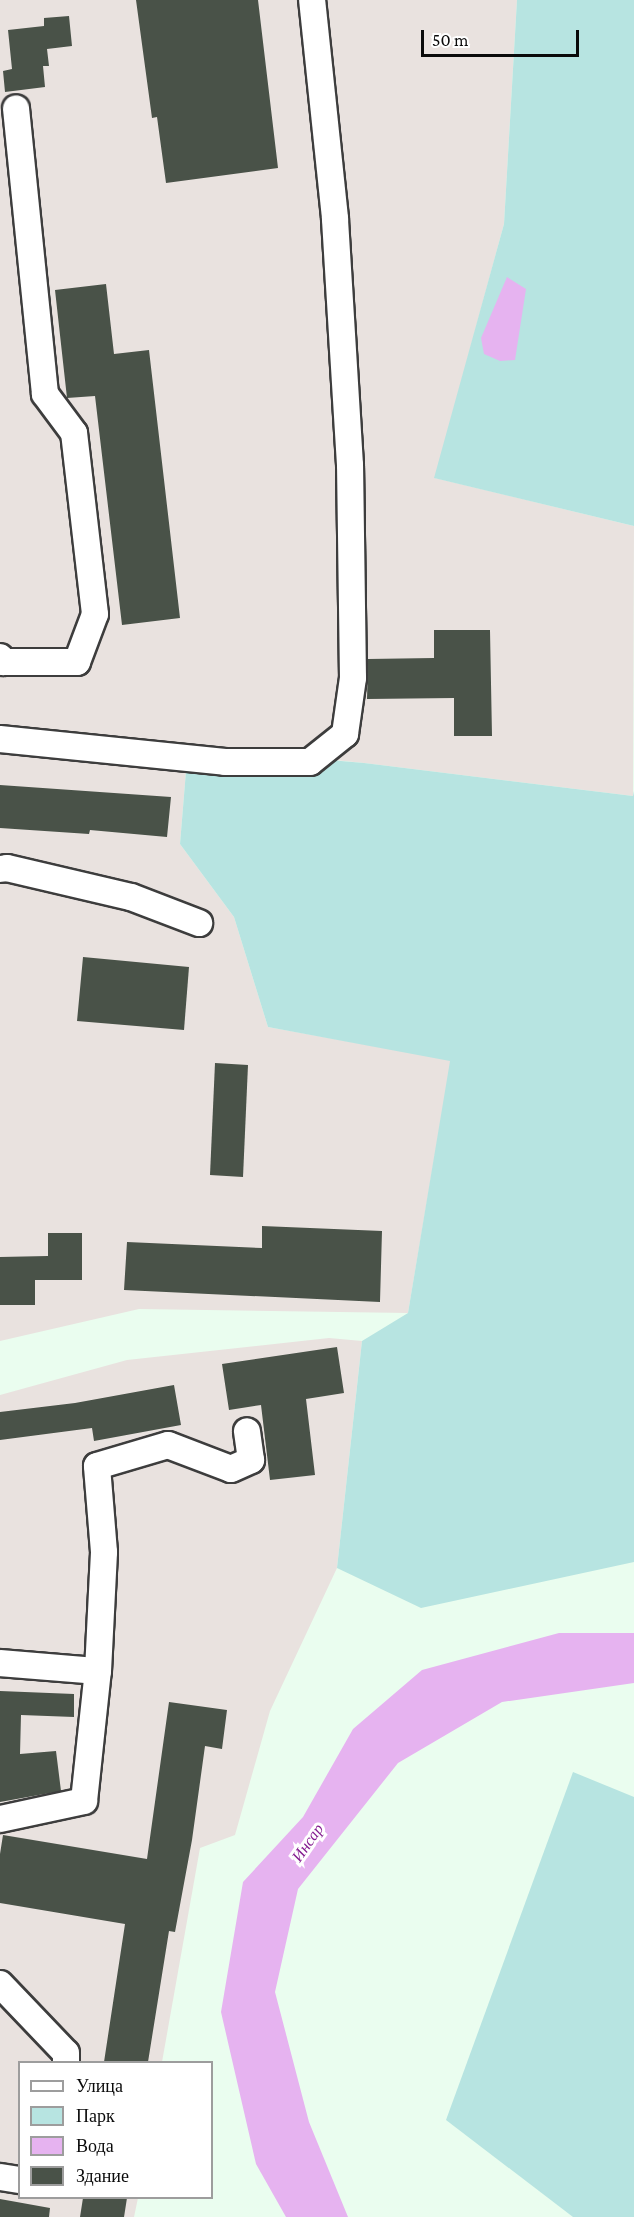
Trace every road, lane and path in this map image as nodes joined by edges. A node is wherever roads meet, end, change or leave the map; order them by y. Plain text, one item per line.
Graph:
1 (312, 0) edge
2 (16, 108) dead end
3 (0, 657) edge
4 (0, 739) edge
5 (0, 869) edge
6 (199, 923) dead end
7 (247, 1431) dead end
8 (0, 1663) edge
9 (98, 1671) junction
10 (0, 1819) edge
11 (0, 1984) edge
12 (66, 2061) edge
13 (0, 2177) edge
14 (18, 2180) edge

1 - 4 lane
2 - 3 lane
5 - 6 lane
7 - 9 lane
8 - 9 lane
9 - 10 lane
11 - 12 lane
13 - 14 lane

